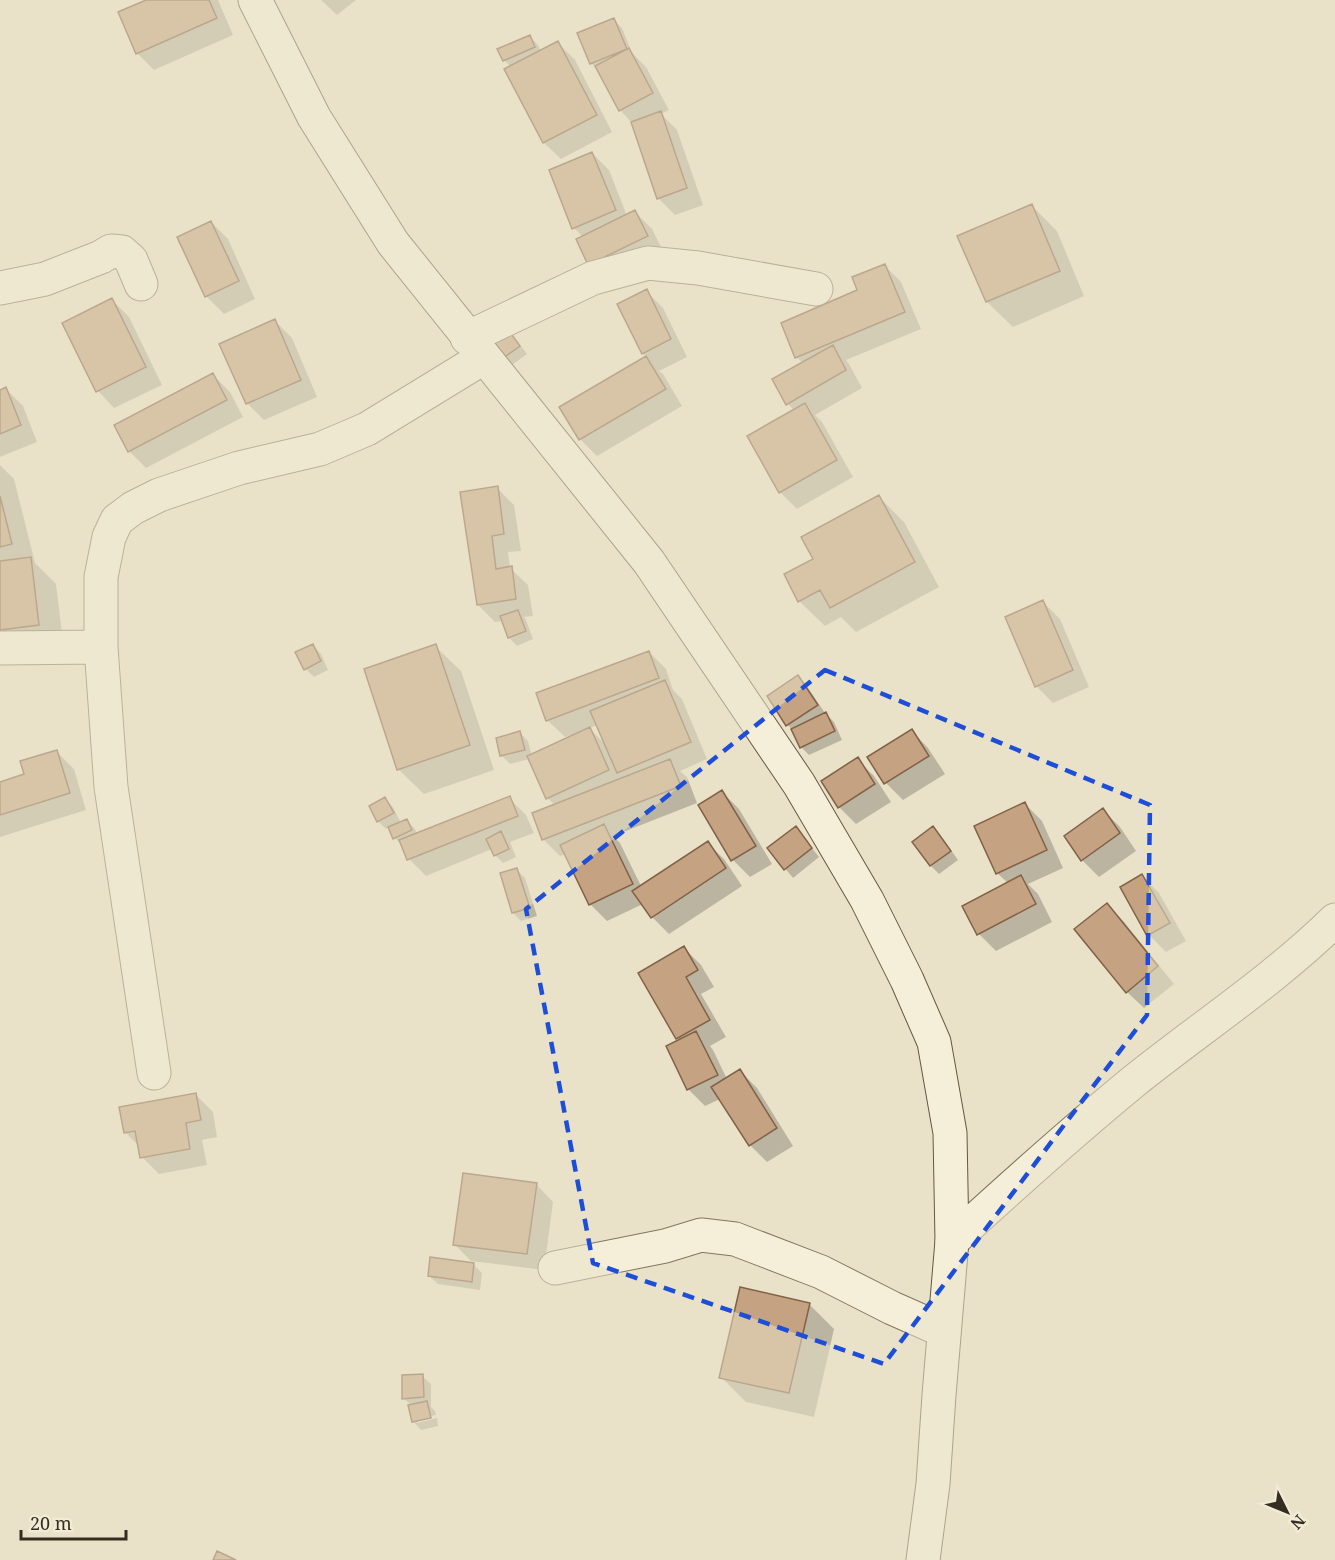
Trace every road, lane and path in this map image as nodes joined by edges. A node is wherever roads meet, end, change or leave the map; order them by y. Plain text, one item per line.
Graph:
1 (255, 0) edge
2 (141, 284) dead end
3 (0, 288) edge
4 (816, 289) dead end
5 (476, 348) junction
6 (100, 647) junction
7 (0, 648) edge
8 (1335, 920) edge
9 (154, 1073) dead end
10 (952, 1241) junction
11 (555, 1269) dead end
12 (944, 1330) junction
13 (922, 1560) edge

1 - 5 street
2 - 3 street
4 - 5 street
5 - 6 street
5 - 10 street
6 - 7 street
6 - 9 street
8 - 10 street
10 - 12 street
11 - 12 street
12 - 13 street

